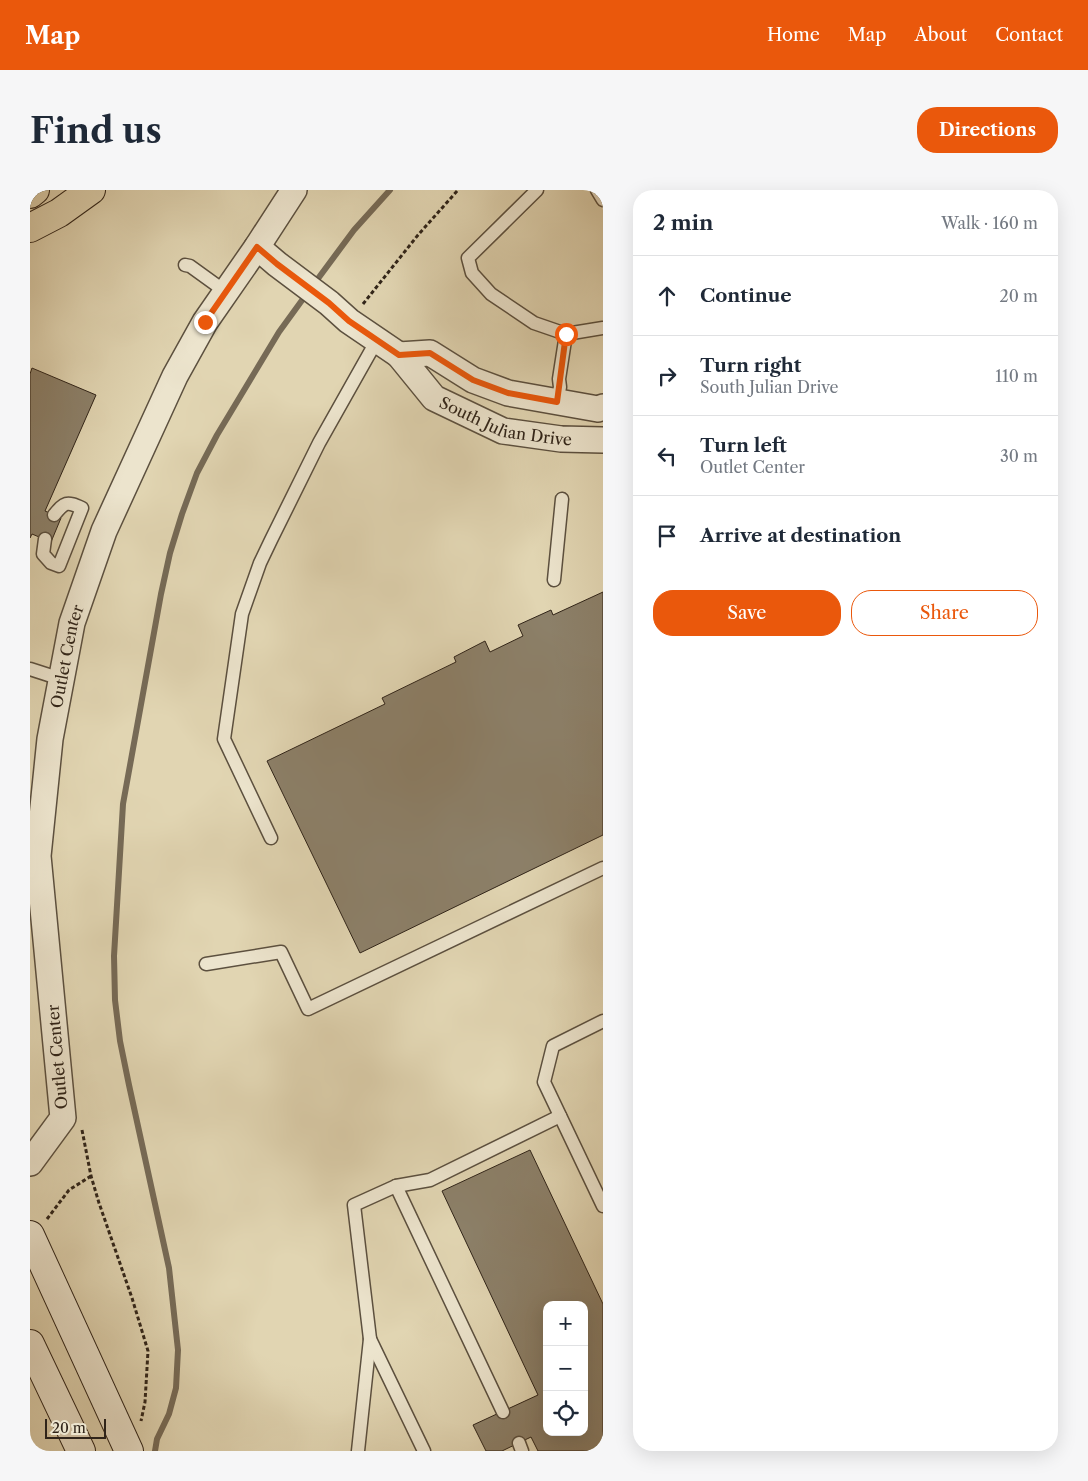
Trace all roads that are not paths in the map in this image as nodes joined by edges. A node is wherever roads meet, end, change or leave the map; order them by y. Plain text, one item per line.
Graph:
1 (35, 190) edge
2 (91, 190) edge
3 (294, 190) edge
4 (537, 190) edge
5 (597, 190) edge
6 (30, 194) edge
7 (603, 200) edge
8 (30, 228) edge
9 (257, 247) junction
10 (185, 265) dead end
11 (226, 292) junction
12 (603, 328) edge
13 (566, 334) junction
14 (377, 340) junction
15 (399, 355) junction
16 (568, 403) junction
17 (603, 407) edge
18 (570, 439) junction
19 (603, 440) edge
20 (562, 498) dead end
21 (54, 515) dead end
22 (44, 539) dead end
23 (554, 580) dead end
24 (30, 669) edge
25 (61, 679) junction
26 (37, 801) edge
27 (271, 838) dead end
28 (603, 868) edge
29 (206, 964) dead end
30 (603, 1021) edge
31 (560, 1116) junction
32 (30, 1163) edge
33 (396, 1186) junction
34 (603, 1206) edge
35 (38, 1228) edge
36 (370, 1339) junction
37 (30, 1344) edge
38 (503, 1412) dead end
39 (80, 1451) edge
40 (129, 1451) edge
41 (358, 1451) edge
42 (424, 1451) edge

1 - 6 highway
2 - 8 highway
3 - 9 street, Outlet Center
4 - 13 lane
5 - 7 lane
9 - 11 street, Outlet Center
9 - 14 street, South Julian Drive
10 - 11 lane
11 - 25 street, Outlet Center
12 - 13 lane
13 - 16 lane
14 - 15 street, South Julian Drive
14 - 27 lane
15 - 16 street, South Julian Drive
15 - 18 street, South Julian Drive
16 - 17 street, South Julian Drive
16 - 18 street
18 - 19 street, South Julian Drive
20 - 23 lane
21 - 22 lane
24 - 25 lane
25 - 26 street, Outlet Center
26 - 32 street, Outlet Center
28 - 29 lane
30 - 31 lane
31 - 33 lane
31 - 34 lane
33 - 36 lane
33 - 38 lane
35 - 40 main road
36 - 41 lane
36 - 42 lane
37 - 39 main road

